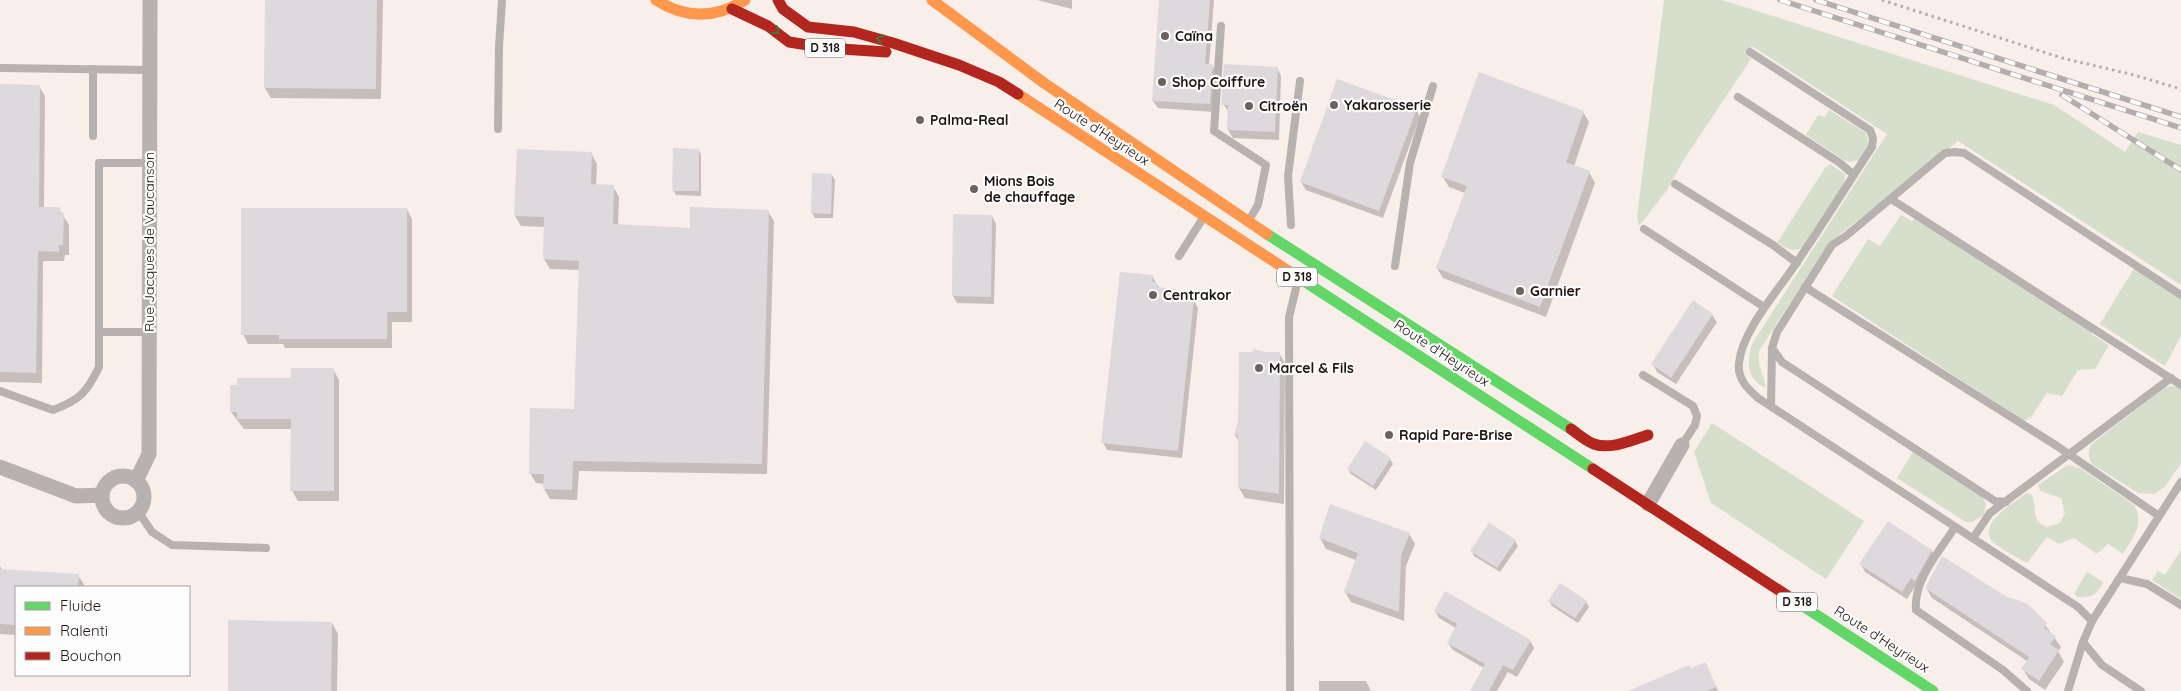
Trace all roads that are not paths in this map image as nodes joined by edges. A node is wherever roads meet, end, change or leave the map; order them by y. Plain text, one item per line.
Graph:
1 (150, 0) edge
2 (502, 0) edge
3 (656, 0) edge
4 (745, 0) edge
5 (778, 0) edge
6 (932, 0) edge
7 (732, 9) junction
8 (1221, 26) dead end
9 (1750, 52) dead end
10 (926, 55) junction
11 (0, 68) edge
12 (93, 69) junction
13 (149, 70) junction
14 (1300, 81) dead end
15 (1433, 86) dead end
16 (1738, 97) dead end
17 (498, 129) dead end
18 (93, 136) dead end
19 (149, 163) junction
20 (1854, 175) junction
21 (1676, 184) dead end
22 (1891, 198) junction
23 (1204, 216) junction
24 (1248, 222) junction
25 (1291, 225) dead end
26 (1644, 228) dead end
27 (1179, 256) dead end
28 (1797, 263) junction
29 (1395, 266) dead end
30 (1299, 278) junction
31 (1805, 287) junction
32 (2181, 295) edge
33 (1764, 307) junction
34 (99, 332) junction
35 (149, 332) junction
36 (1772, 348) junction
37 (1643, 375) dead end
38 (2171, 378) junction
39 (2181, 385) edge
40 (0, 391) edge
41 (1771, 406) junction
42 (1648, 435) dead end
43 (1682, 445) joint
44 (2068, 455) junction
45 (0, 467) edge
46 (136, 480) junction
47 (2181, 482) edge
48 (102, 495) junction
49 (2006, 502) junction
50 (1648, 504) junction
51 (138, 511) junction
52 (2160, 516) junction
53 (1955, 527) junction
54 (1973, 538) junction
55 (266, 548) dead end
56 (2120, 578) junction
57 (2181, 606) edge
58 (2092, 621) junction
59 (2084, 642) junction
60 (1290, 691) edge
61 (1933, 691) edge
62 (2027, 691) edge
63 (2068, 691) edge
64 (2141, 691) edge

1 - 13 street, Rue Jacques de Vaucanson
2 - 17 lane
3 - 7 main road
4 - 7 main road
10 -> 5 main road, Route d'Heyrieux / D 318
6 - 24 main road, Route d'Heyrieux
7 -> 10 main road, Route d'Heyrieux / D 318
8 - 24 lane
9 - 20 lane
10 - 23 main road, Route d'Heyrieux / D 318
11 - 12 lane
12 - 13 lane
12 - 18 lane
13 - 19 street, Rue Jacques de Vaucanson
14 - 25 lane
15 - 29 lane
16 - 20 lane
19 - 34 lane
19 - 35 street, Rue Jacques de Vaucanson
20 - 28 lane
21 - 28 lane
22 - 31 lane
22 - 32 lane
22 - 38 lane
23 - 27 lane
23 - 30 main road, Route d'Heyrieux / D 318
24 - 42 main road, Route d'Heyrieux
26 - 33 lane
28 - 33 lane
30 - 50 main road, Route d'Heyrieux / D 318
30 - 60 lane
31 - 36 lane
31 - 44 lane
33 - 41 lane
34 - 35 lane
34 - 40 lane
35 - 46 street, Rue Jacques de Vaucanson
36 - 41 lane
36 - 49 lane
37 - 43 lane
38 - 39 lane
38 - 44 lane
41 - 53 lane
43 - 50 street
44 - 49 lane
44 - 52 lane
45 - 48 street
46 - 48 street
46 - 51 street
47 - 52 lane
48 - 51 street
49 - 54 lane
50 - 61 main road, Route d'Heyrieux / D 318
51 - 55 lane
52 - 56 lane
53 - 54 lane
53 - 62 lane
54 - 58 lane
56 - 57 lane
56 - 58 lane
58 - 59 lane
59 - 63 lane
59 - 64 lane

